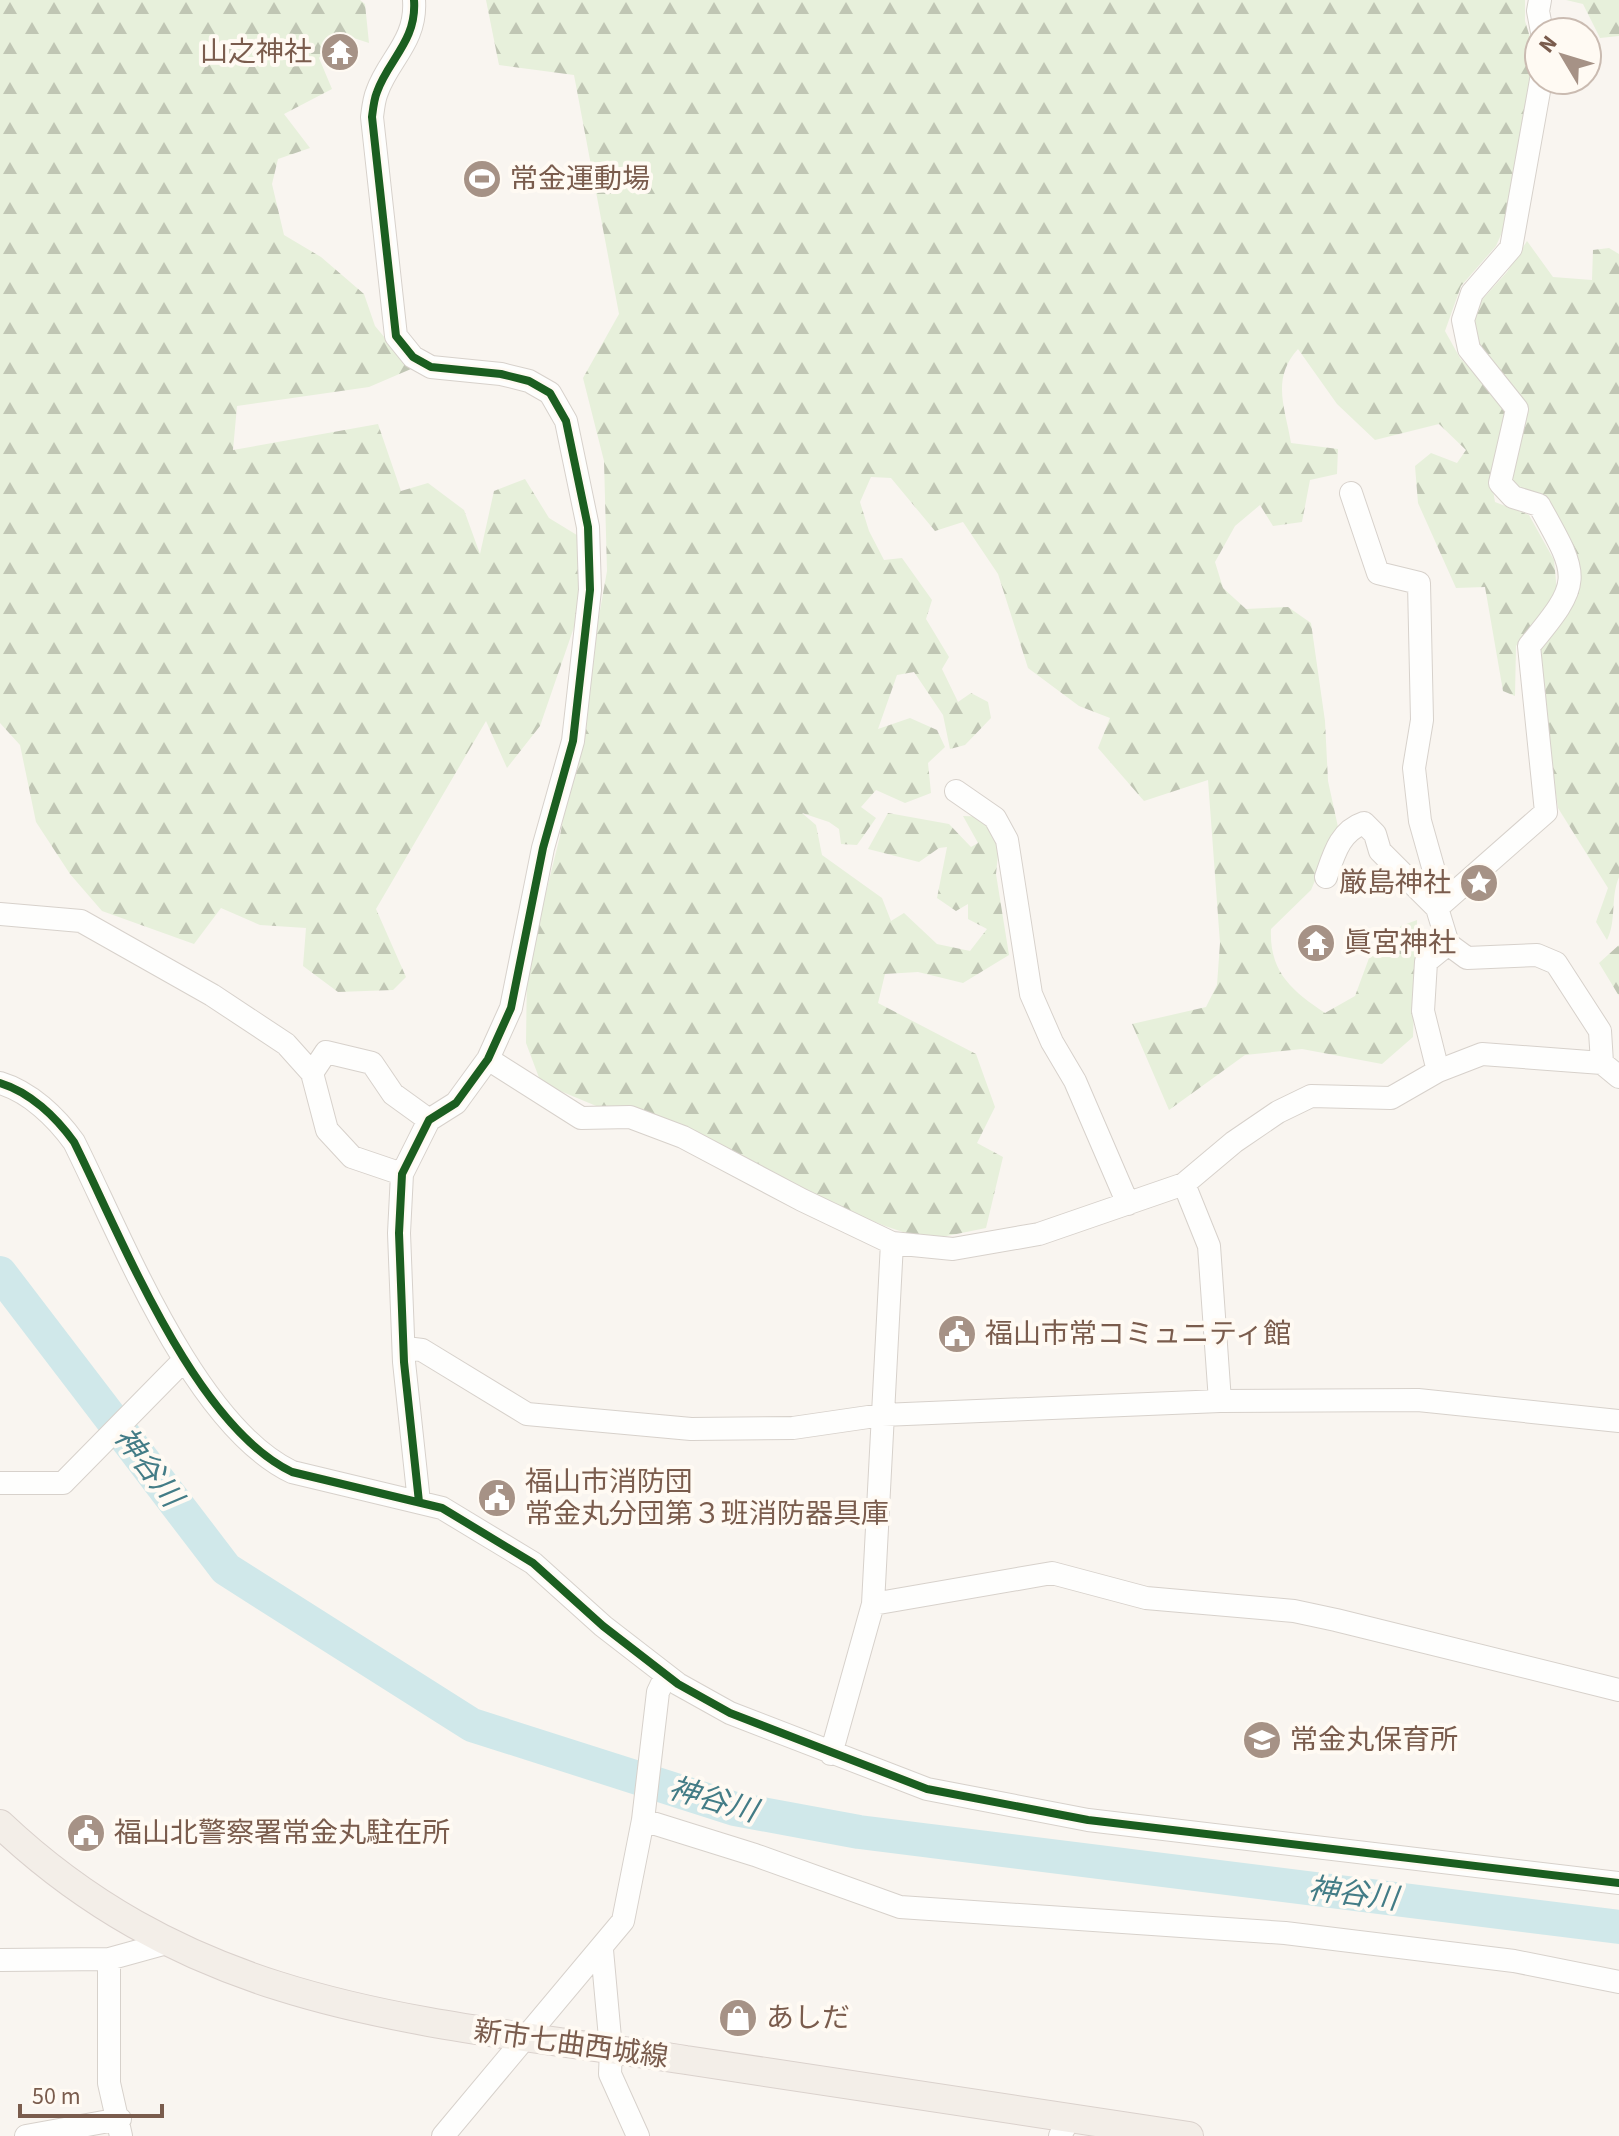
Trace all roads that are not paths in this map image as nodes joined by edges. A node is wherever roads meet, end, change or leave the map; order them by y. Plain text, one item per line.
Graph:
1 (414, 0) edge
2 (1538, 96) edge
3 (1351, 493) dead end
4 (956, 791) dead end
5 (1326, 877) dead end
6 (1437, 908) junction
7 (0, 914) edge
8 (1448, 944) junction
9 (488, 1059) junction
10 (1610, 1070) edge
11 (1438, 1071) junction
12 (312, 1073) junction
13 (0, 1083) edge
14 (429, 1120) junction
15 (402, 1174) junction
16 (1184, 1184) junction
17 (1128, 1204) junction
18 (892, 1243) junction
19 (406, 1348) junction
20 (183, 1361) junction
21 (1220, 1401) junction
22 (882, 1415) junction
23 (1619, 1421) edge
24 (0, 1483) edge
25 (419, 1502) junction
26 (873, 1604) junction
27 (666, 1675) junction
28 (1619, 1690) edge
29 (831, 1754) junction
30 (643, 1820) junction
31 (0, 1824) edge
32 (1619, 1883) edge
33 (167, 1943) junction
34 (602, 1950) junction
35 (109, 1959) junction
36 (0, 1960) edge
37 (1619, 1982) edge
38 (525, 2037) junction
39 (611, 2049) junction
40 (120, 2127) edge
41 (1064, 2127) edge
42 (26, 2136) edge
43 (443, 2136) edge
44 (638, 2136) edge
45 (1189, 2136) edge

1 - 9 street
2 - 6 street
3 - 6 street
4 - 17 street
5 - 6 street
6 - 8 street
7 - 12 street
8 - 10 street
8 - 11 street
9 - 14 street
9 - 18 street
10 - 11 street
11 - 16 street
12 - 14 street
12 - 15 street
13 - 20 street
14 - 15 street
15 - 19 street
16 - 17 street
16 - 21 street
17 - 18 street
18 - 22 street
19 - 22 street
19 - 25 street
20 - 24 street
20 - 25 street
21 - 22 street
21 - 23 street
22 - 26 street
25 - 27 street
26 - 28 street
26 - 29 street
27 - 29 street
27 - 30 street
29 - 32 street
30 - 34 street
30 - 37 street
31 - 33 main road, 新市七曲西城線
33 - 35 street
33 - 38 main road, 新市七曲西城線
34 - 38 street
34 - 39 street
35 - 36 street
35 - 40 street
38 - 39 main road, 新市七曲西城線
38 - 43 street
39 - 41 main road, 新市七曲西城線
39 - 44 street
40 - 42 street
41 - 45 main road, 新市七曲西城線

